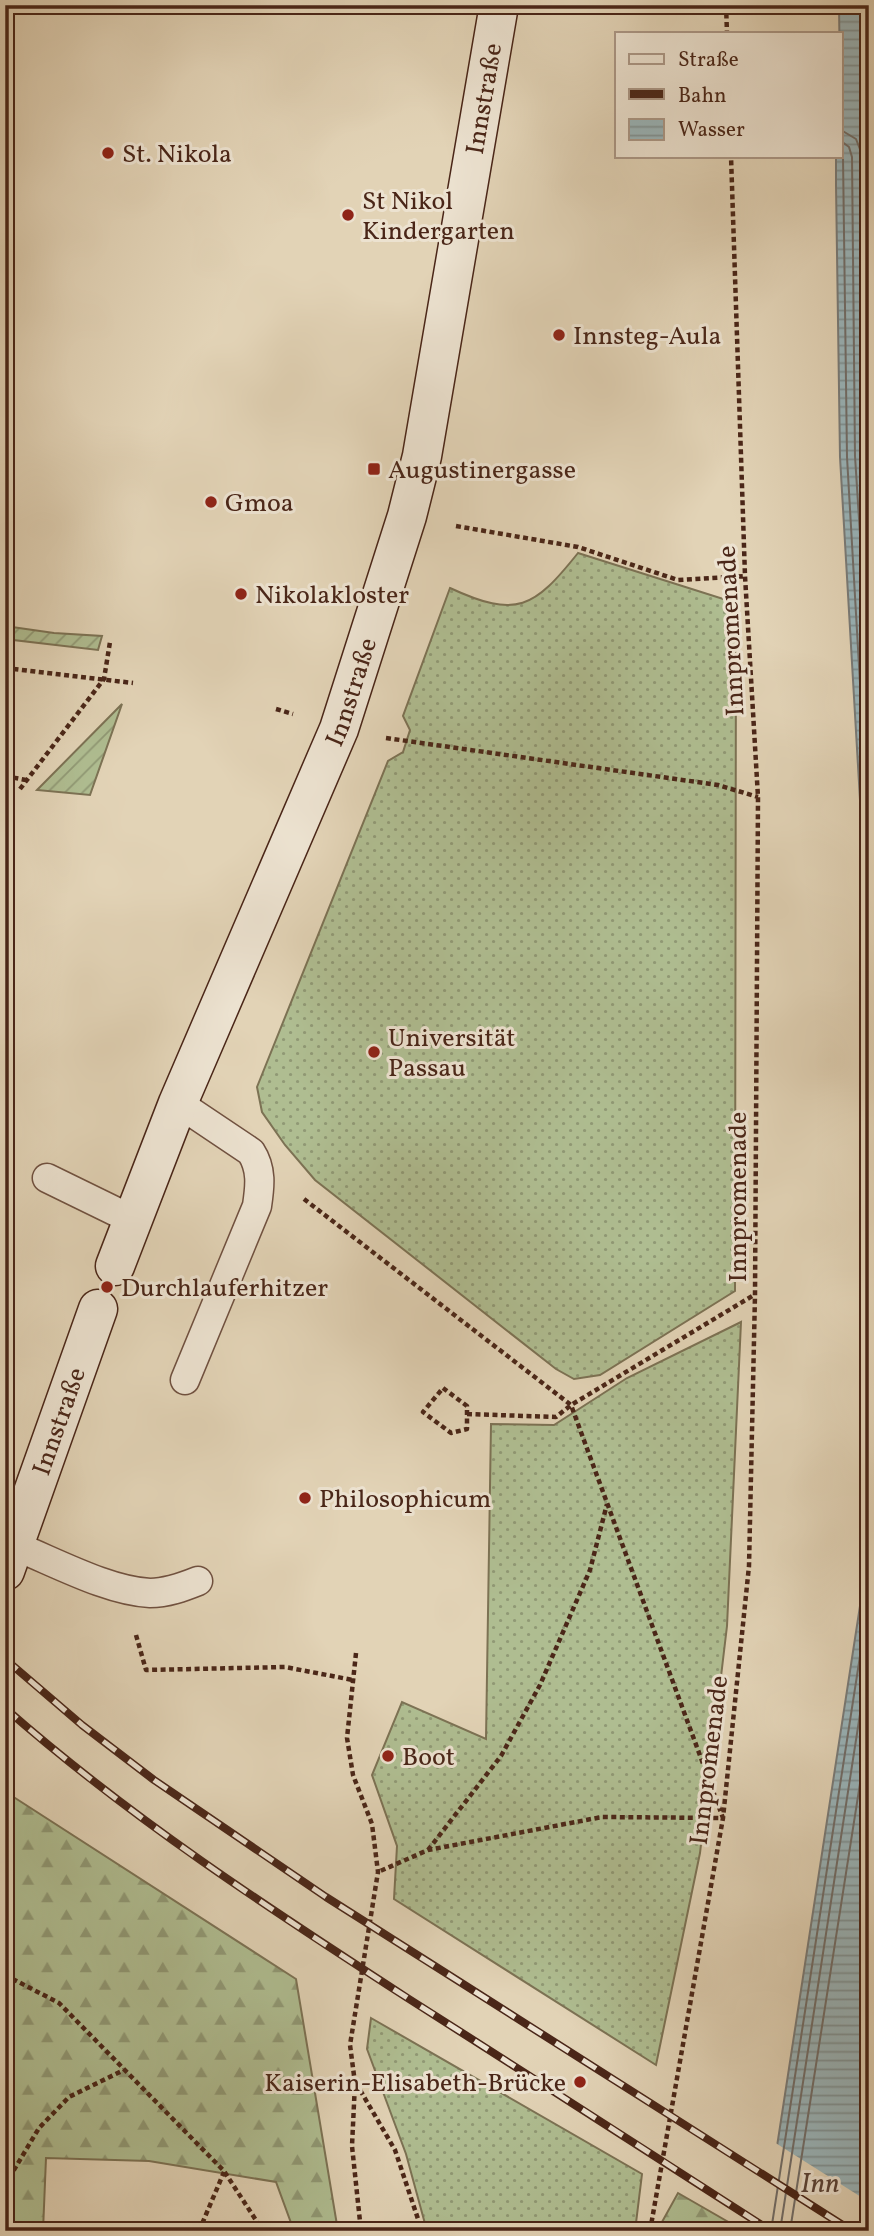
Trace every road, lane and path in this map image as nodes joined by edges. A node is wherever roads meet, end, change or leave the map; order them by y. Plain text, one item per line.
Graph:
1 (499, 5) edge
2 (726, 5) edge
3 (727, 32) edge
4 (731, 158) edge
5 (407, 516) junction
6 (745, 576) junction
7 (110, 642) dead end
8 (5, 668) edge
9 (104, 679) junction
10 (134, 683) dead end
11 (339, 729) junction
12 (5, 776) edge
13 (26, 780) junction
14 (20, 789) dead end
15 (758, 797) junction
16 (178, 1103) junction
17 (258, 1164) junction
18 (47, 1178) dead end
19 (133, 1220) junction
20 (115, 1266) dead end
21 (755, 1295) junction
22 (98, 1308) dead end
23 (185, 1380) dead end
24 (571, 1405) junction
25 (467, 1414) junction
26 (607, 1503) junction
27 (10, 1559) edge
28 (198, 1581) dead end
29 (124, 1590) junction
30 (356, 1653) dead end
31 (353, 1679) junction
32 (723, 1818) junction
33 (428, 1850) junction
34 (377, 1872) junction
35 (5, 1975) edge
36 (124, 2070) junction
37 (355, 2083) junction
38 (224, 2171) junction
39 (5, 2185) edge
40 (199, 2231) edge
41 (262, 2231) edge
42 (361, 2231) edge
43 (422, 2231) edge
44 (650, 2231) edge

1 - 5 street, Innstraße
2 - 3 path
4 - 6 path, Innpromenade
5 - 6 path
5 - 11 street, Innstraße
6 - 15 path, Innpromenade
7 - 9 path
8 - 9 path
9 - 10 path
9 - 13 path
11 - 15 path
11 - 16 street, Innstraße
12 - 13 path
13 - 14 path
15 - 21 path, Innpromenade
16 - 17 lane
16 - 19 street, Innstraße
17 - 23 lane
17 - 24 path
18 - 19 lane
19 - 20 street, Innstraße
21 - 24 path
21 - 32 path, Innpromenade
22 - 27 street, Innstraße
24 - 25 path
24 - 26 path
25 - 25 path
26 - 32 path
26 - 33 path
27 - 29 lane
28 - 29 lane
29 - 31 path
30 - 31 path
31 - 34 path
32 - 33 path
32 - 44 path, Innpromenade
33 - 34 path
34 - 37 path
35 - 36 path
36 - 38 path
36 - 39 path
37 - 42 path
37 - 43 path
38 - 40 path
38 - 41 path

